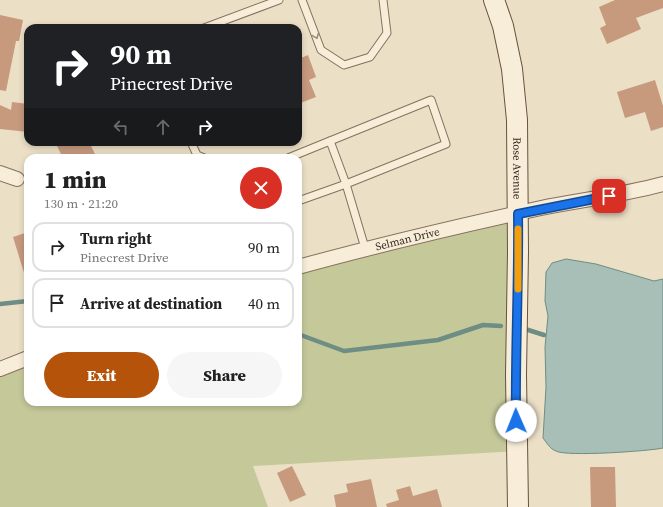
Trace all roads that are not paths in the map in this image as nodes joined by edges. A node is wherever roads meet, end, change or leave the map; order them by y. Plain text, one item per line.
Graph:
1 (279, 0) edge
2 (302, 0) edge
3 (383, 0) edge
4 (494, 0) edge
5 (215, 24) edge
6 (330, 141) junction
7 (298, 154) edge
8 (0, 173) edge
9 (17, 179) dead end
10 (346, 184) junction
11 (663, 184) edge
12 (302, 200) edge
13 (518, 214) junction
14 (365, 248) junction
15 (302, 266) edge
16 (24, 360) edge
17 (0, 369) edge
18 (518, 507) edge

1 - 5 lane
2 -> 3 lane
4 - 13 street, Rose Avenue
6 - 7 lane
6 - 10 lane
6 - 10 lane
8 - 9 street
10 - 12 lane
10 - 14 lane
11 - 13 street, Selman Drive
13 - 14 street, Selman Drive
13 - 18 street, Rose Avenue
14 - 15 street, Selman Drive
16 - 17 street

